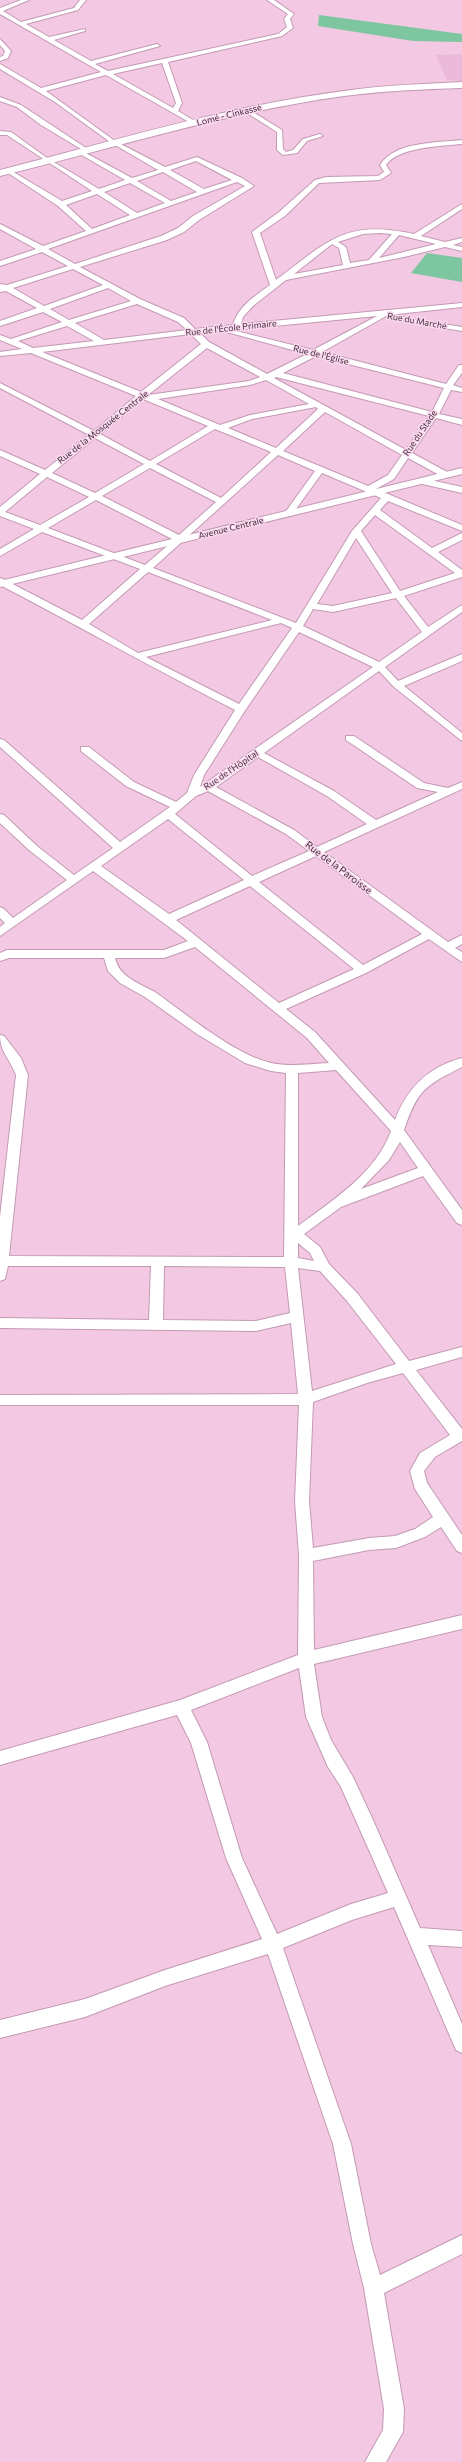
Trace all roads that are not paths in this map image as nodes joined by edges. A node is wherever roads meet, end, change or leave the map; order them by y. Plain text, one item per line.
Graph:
1 (26, 0) edge
2 (83, 0) edge
3 (270, 0) edge
4 (0, 11) edge
5 (19, 24) junction
6 (83, 30) dead end
7 (47, 40) junction
8 (0, 41) edge
9 (156, 46) dead end
10 (0, 59) edge
11 (165, 62) junction
12 (91, 63) junction
13 (1, 67) edge
14 (108, 73) junction
15 (462, 83) edge
16 (397, 85) junction
17 (40, 91) junction
18 (0, 99) edge
19 (246, 110) junction
20 (175, 111) junction
21 (191, 121) junction
22 (161, 130) junction
23 (0, 133) edge
24 (320, 136) dead end
25 (114, 142) junction
26 (462, 142) edge
27 (82, 150) junction
28 (46, 159) junction
29 (2, 170) edge
30 (165, 170) junction
31 (240, 180) junction
32 (131, 182) junction
33 (101, 192) junction
34 (203, 192) junction
35 (170, 203) junction
36 (62, 204) junction
37 (462, 206) edge
38 (136, 216) junction
39 (0, 226) edge
40 (90, 231) junction
41 (397, 233) junction
42 (415, 237) junction
43 (462, 240) edge
44 (332, 242) junction
45 (441, 244) junction
46 (41, 249) junction
47 (462, 250) edge
48 (372, 261) junction
49 (0, 264) edge
50 (347, 266) junction
51 (75, 268) junction
52 (284, 278) junction
53 (108, 286) junction
54 (274, 286) junction
55 (2, 287) edge
56 (137, 301) junction
57 (462, 305) edge
58 (43, 308) junction
59 (372, 314) junction
60 (384, 316) junction
61 (181, 320) junction
62 (70, 322) junction
63 (0, 324) edge
64 (236, 327) junction
65 (218, 329) junction
66 (462, 329) edge
67 (195, 332) junction
68 (0, 337) edge
69 (11, 341) junction
70 (104, 343) junction
71 (206, 344) junction
72 (33, 351) junction
73 (312, 353) junction
74 (0, 354) edge
75 (462, 367) edge
76 (271, 375) junction
77 (0, 385) edge
78 (448, 387) junction
79 (462, 390) edge
80 (146, 397) junction
81 (319, 407) junction
82 (434, 415) junction
83 (462, 422) edge
84 (217, 427) junction
85 (93, 435) junction
86 (278, 451) junction
87 (406, 452) junction
88 (0, 453) edge
89 (149, 465) junction
90 (321, 469) junction
91 (462, 471) edge
92 (44, 474) junction
93 (446, 475) junction
94 (421, 481) junction
95 (462, 490) edge
96 (372, 491) junction
97 (95, 496) junction
98 (386, 497) junction
99 (222, 502) junction
100 (374, 510) junction
101 (0, 512) edge
102 (288, 514) junction
103 (40, 528) junction
104 (462, 528) edge
105 (356, 531) junction
106 (462, 536) edge
107 (178, 540) junction
108 (431, 552) junction
109 (0, 553) edge
110 (112, 557) junction
111 (146, 570) junction
112 (462, 574) edge
113 (2, 583) edge
114 (398, 595) junction
115 (310, 606) junction
116 (462, 608) edge
117 (282, 620) junction
118 (83, 624) junction
119 (298, 627) junction
120 (427, 632) junction
121 (137, 656) junction
122 (462, 657) edge
123 (379, 666) junction
124 (397, 685) junction
125 (241, 709) junction
126 (350, 738) dead end
127 (462, 738) edge
128 (0, 742) edge
129 (85, 749) dead end
130 (257, 753) junction
131 (462, 785) edge
132 (421, 786) junction
133 (210, 787) junction
134 (449, 791) junction
135 (192, 794) junction
136 (418, 805) junction
137 (177, 806) junction
138 (168, 814) junction
139 (0, 817) edge
140 (377, 825) junction
141 (119, 847) junction
142 (318, 851) junction
143 (93, 866) junction
144 (74, 880) junction
145 (251, 881) junction
146 (0, 911) edge
147 (168, 919) junction
148 (11, 923) junction
149 (0, 932) edge
150 (429, 935) junction
151 (462, 939) edge
152 (197, 942) junction
153 (448, 947) junction
154 (2, 952) edge
155 (108, 953) junction
156 (462, 958) edge
157 (362, 970) junction
158 (279, 1007) junction
159 (0, 1039) edge
160 (462, 1062) edge
161 (340, 1066) junction
162 (292, 1069) junction
163 (399, 1132) junction
164 (425, 1170) junction
165 (333, 1205) junction
166 (462, 1220) edge
167 (2, 1234) edge
168 (294, 1235) junction
169 (1, 1262) edge
170 (158, 1262) junction
171 (291, 1262) junction
172 (324, 1267) junction
173 (0, 1276) edge
174 (296, 1317) junction
175 (0, 1323) edge
176 (156, 1325) junction
177 (462, 1352) edge
178 (406, 1369) junction
179 (306, 1399) junction
180 (0, 1400) edge
181 (460, 1435) edge
182 (443, 1518) junction
183 (462, 1547) edge
184 (306, 1556) junction
185 (462, 1622) edge
186 (306, 1659) junction
187 (181, 1707) junction
188 (0, 1758) edge
189 (400, 1897) junction
190 (415, 1936) junction
191 (462, 1939) edge
192 (272, 1944) junction
193 (0, 2029) edge
194 (462, 2044) edge
195 (462, 2244) edge
196 (374, 2288) junction
197 (375, 2462) edge

1 - 4 street
2 - 5 street
3 - 11 street
4 - 5 street
5 - 7 street
6 - 7 street
7 - 12 street
8 - 10 street
9 - 12 street
11 - 14 street
11 - 20 street
12 - 14 street
13 - 17 street
14 - 17 street
14 - 20 street
15 - 16 highway, Lomé - Cinkassé
16 - 19 highway, Lomé - Cinkassé
16 - 21 highway, Lomé - Cinkassé
17 - 25 street
18 - 27 street
19 - 22 highway, Lomé - Cinkassé
19 - 24 street
20 - 21 street
21 - 22 highway, Lomé - Cinkassé
22 - 25 highway, Lomé - Cinkassé
23 - 28 street
25 - 27 highway, Lomé - Cinkassé
25 - 30 street
26 - 54 street
27 - 28 highway, Lomé - Cinkassé
27 - 32 street
28 - 29 highway, Lomé - Cinkassé
28 - 33 street
29 - 36 street
30 - 31 street
30 - 32 street
30 - 34 street
31 - 34 street
31 - 51 street
32 - 33 street
32 - 35 street
33 - 36 street
33 - 38 street
34 - 35 street
35 - 38 street
36 - 40 street
37 - 42 street
38 - 40 street
39 - 46 street
40 - 46 street
41 - 42 street
41 - 44 street
41 - 48 street
42 - 45 street
43 - 45 street
44 - 50 street
44 - 52 street
45 - 47 street
45 - 48 street
46 - 49 street
46 - 51 street
48 - 50 street
50 - 52 street
51 - 53 street
51 - 55 street
52 - 54 street
53 - 56 street
53 - 58 street
54 - 64 street
55 - 58 street
56 - 61 street
56 - 62 street
57 - 59 street, Rue de l'École Primaire
58 - 62 street
58 - 63 street
59 - 60 street, Rue du Marché
59 - 64 street, Rue de l'École Primaire
60 - 66 street, Rue du Marché
60 - 73 street
61 - 65 street, Rue de l'Église
61 - 67 street
62 - 69 street
62 - 70 street
64 - 65 street, Rue de l'École Primaire
65 - 67 street, Rue de l'École Primaire
65 - 73 street, Rue de l'Église
67 - 70 street, Rue de l'École Primaire
67 - 71 street
68 - 69 street
69 - 72 street
70 - 72 street, Rue de l'École Primaire
71 - 76 street
71 - 80 street, Rue de la Mosquée Centrale
72 - 74 street, Rue de l'École Primaire
72 - 80 street
73 - 76 street
73 - 78 street, Rue de l'Église
75 - 78 street, Rue du Stade
76 - 80 street
76 - 81 street
76 - 82 street
77 - 85 street
78 - 79 street, Rue de l'Église
78 - 82 street, Rue du Stade
80 - 84 street
80 - 85 street, Rue de la Mosquée Centrale
81 - 84 street
81 - 86 street
81 - 87 street
82 - 83 street
82 - 87 street, Rue du Stade
84 - 86 street
84 - 89 street
85 - 89 street
85 - 92 street, Rue de la Mosquée Centrale
86 - 90 street
86 - 99 street
87 - 93 street
87 - 96 street, Rue du Stade
88 - 92 street
89 - 97 street
89 - 99 street
90 - 96 street
90 - 102 street
91 - 93 main road, Avenue Centrale
92 - 97 street
92 - 101 street, Rue de la Mosquée Centrale
93 - 94 main road, Avenue Centrale
94 - 95 street
94 - 96 main road, Avenue Centrale
96 - 98 street
96 - 102 main road, Avenue Centrale
97 - 103 street
97 - 107 street
98 - 100 street
98 - 104 street
99 - 107 street
100 - 105 street
100 - 108 street
101 - 103 street
102 - 107 main road, Avenue Centrale
103 - 109 street
103 - 110 street
105 - 114 street
105 - 115 street
106 - 108 street
107 - 110 main road, Avenue Centrale
107 - 111 street
108 - 112 street
110 - 111 street
110 - 113 main road, Avenue Centrale
111 - 117 street
111 - 118 street
112 - 114 street
113 - 118 street
114 - 115 street
114 - 120 street
115 - 119 street
116 - 120 street, Rue de l'Hôpital
117 - 119 street
117 - 121 street
118 - 121 street
119 - 123 street
119 - 125 street
120 - 123 street, Rue de l'Hôpital
121 - 125 street
122 - 124 street
123 - 124 street
123 - 130 street, Rue de l'Hôpital
124 - 127 street
125 - 135 street
126 - 132 street
128 - 141 street
129 - 137 street
130 - 133 street, Rue de l'Hôpital
130 - 140 street
131 - 134 street
132 - 134 street
132 - 136 street
133 - 135 street, Rue de l'Hôpital
133 - 142 street, Rue de la Paroisse
134 - 136 street
135 - 137 street, Rue de l'Hôpital
136 - 140 street
137 - 138 street, Rue de l'Hôpital
138 - 141 street, Rue de l'Hôpital
138 - 145 street
139 - 144 street
140 - 142 street
141 - 143 street, Rue de l'Hôpital
142 - 145 street
142 - 150 street, Rue de la Paroisse
143 - 144 street, Rue de l'Hôpital
143 - 147 street
144 - 148 street, Rue de l'Hôpital
145 - 147 street
145 - 157 street
146 - 148 street
147 - 152 street
148 - 149 street, Rue de l'Hôpital
150 - 153 street, Rue de la Paroisse
150 - 157 street
151 - 153 street
152 - 155 street
152 - 158 street
153 - 156 street, Rue de la Paroisse
154 - 155 street
155 - 162 street
157 - 158 street
158 - 161 street
159 - 167 street
160 - 163 street
161 - 162 street
161 - 163 street
162 - 168 street
163 - 164 street
163 - 165 street
164 - 165 street
164 - 166 street
165 - 168 street
167 - 169 street
168 - 171 street
168 - 172 street
169 - 170 street
169 - 173 street
170 - 171 street
170 - 176 street
171 - 172 street
171 - 174 street
172 - 178 street
174 - 176 street
174 - 179 street
175 - 176 street
177 - 178 street
178 - 179 street
178 - 181 street
179 - 180 street
179 - 184 street
181 - 182 street
182 - 183 street
182 - 184 street
184 - 186 street
185 - 186 street
186 - 187 street
186 - 189 street
187 - 188 street
187 - 192 street
189 - 190 street
189 - 192 street
190 - 191 street
190 - 194 street
192 - 193 street
192 - 196 street
195 - 196 street
196 - 197 street

